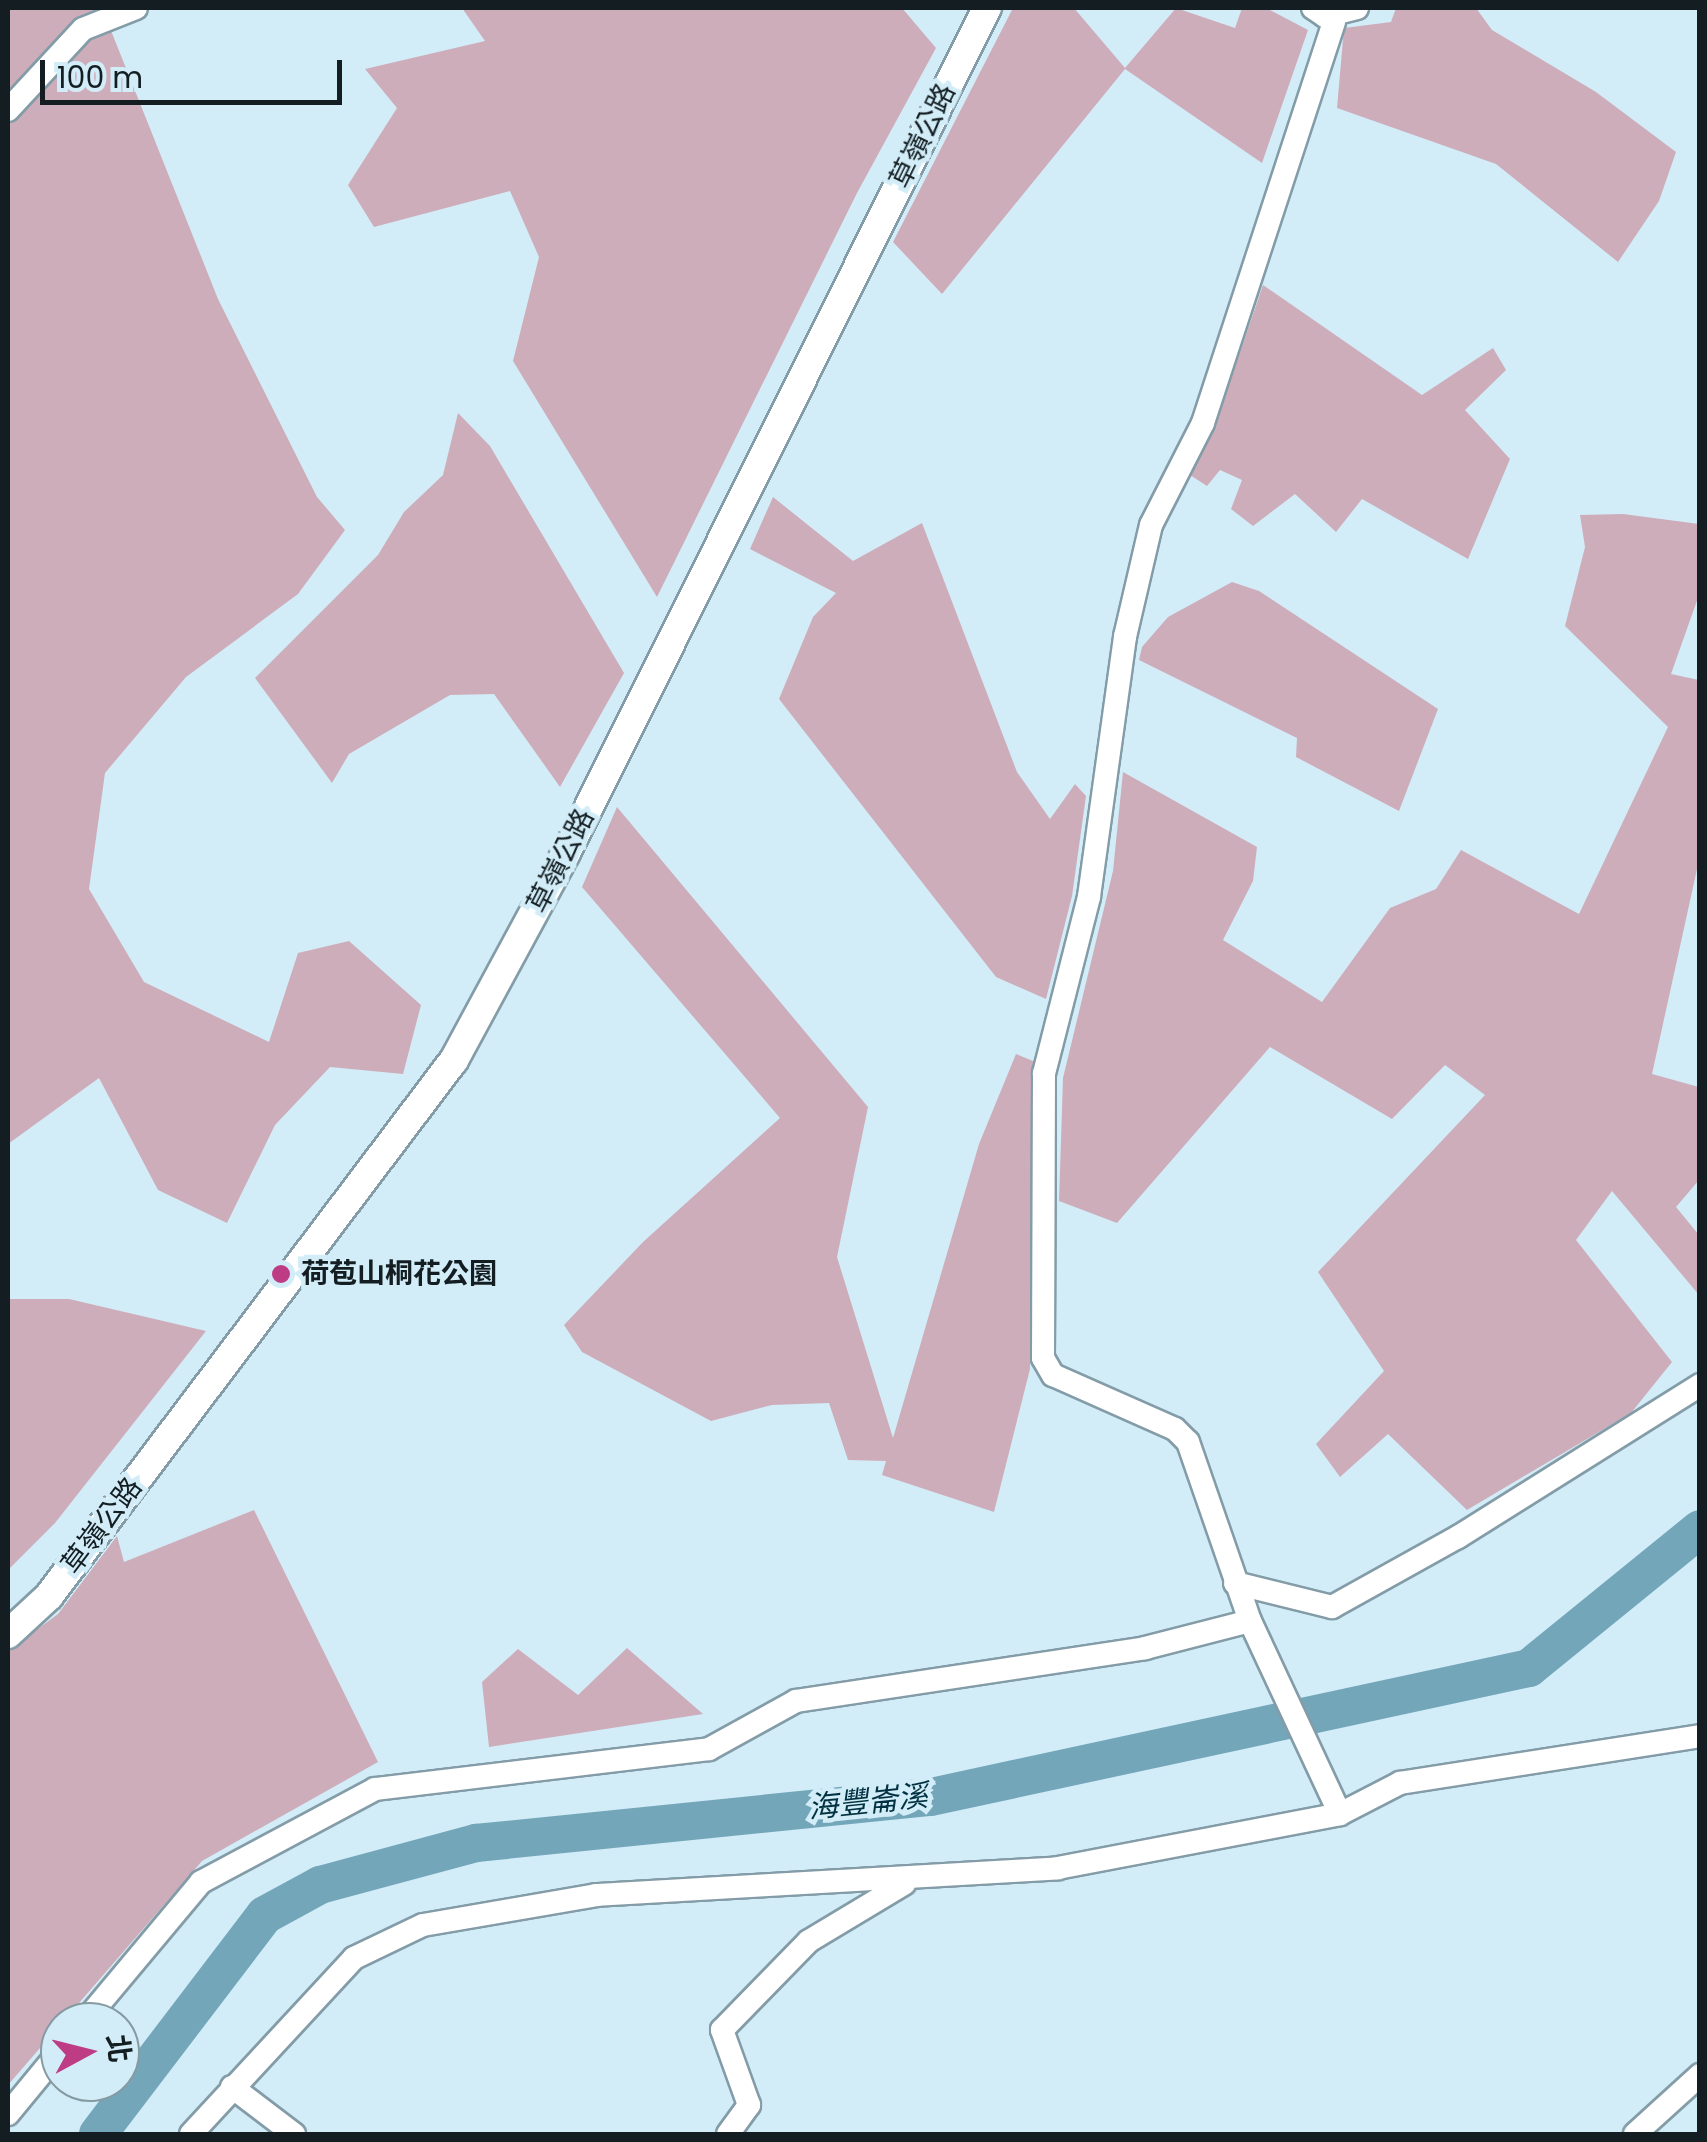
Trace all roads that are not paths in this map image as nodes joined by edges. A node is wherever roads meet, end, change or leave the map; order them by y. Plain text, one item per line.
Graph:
1 (136, 8) edge
2 (987, 8) edge
3 (1357, 8) edge
4 (1319, 12) edge
5 (8, 110) edge
6 (1700, 1384) edge
7 (1235, 1584) junction
8 (1250, 1621) junction
9 (8, 1634) edge
10 (1700, 1736) edge
11 (1340, 1814) junction
12 (908, 1881) junction
13 (101, 2002) edge
14 (40, 2075) edge
15 (1700, 2076) edge
16 (232, 2086) junction
17 (8, 2114) edge
18 (192, 2134) edge
19 (294, 2134) edge
20 (728, 2134) edge
21 (1635, 2134) edge

1 - 5 street
2 - 9 main road, 草嶺公路
3 - 4 street
4 - 7 street
6 - 7 street
7 - 8 street
8 - 11 street
8 - 13 street
10 - 11 street
11 - 12 street
12 - 16 street
12 - 20 street
14 - 17 street
15 - 21 street
16 - 18 street
16 - 19 street

